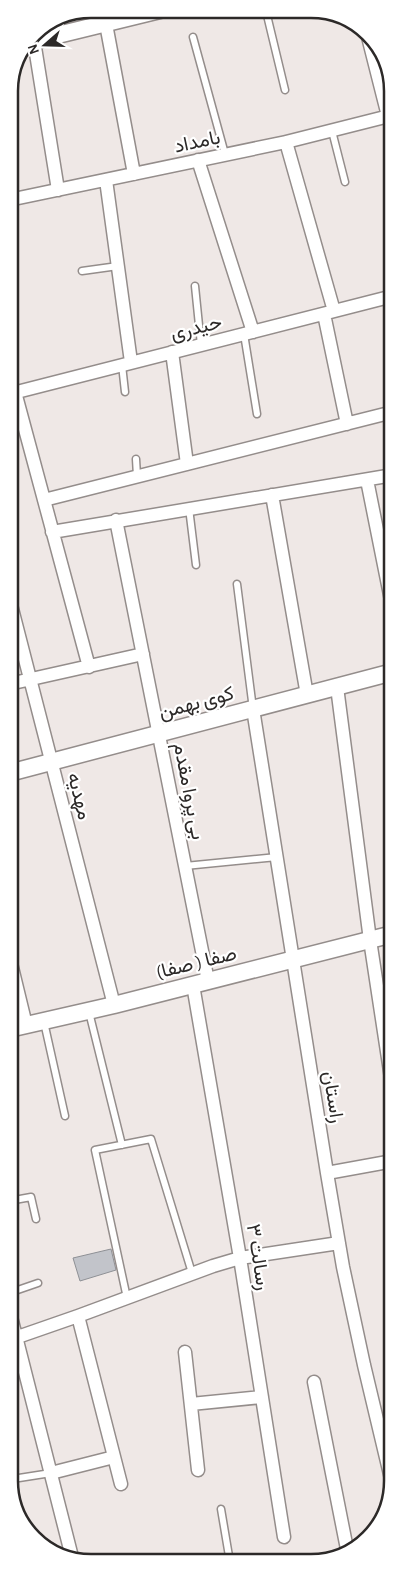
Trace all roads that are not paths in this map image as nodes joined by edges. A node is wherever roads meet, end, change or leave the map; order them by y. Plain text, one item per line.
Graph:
1 (115, 17) edge
2 (267, 17) edge
3 (193, 37) dead end
4 (40, 39) edge
5 (32, 47) edge
6 (372, 50) edge
7 (285, 90) dead end
8 (384, 94) edge
9 (384, 117) edge
10 (332, 131) junction
11 (286, 142) junction
12 (225, 154) junction
13 (198, 160) junction
14 (134, 174) junction
15 (106, 180) junction
16 (345, 182) dead end
17 (58, 190) junction
18 (18, 198) edge
19 (118, 266) junction
20 (82, 271) dead end
21 (195, 286) dead end
22 (384, 298) edge
23 (329, 312) junction
24 (249, 333) junction
25 (201, 345) junction
26 (172, 352) junction
27 (126, 364) junction
28 (18, 392) edge
29 (125, 392) dead end
30 (18, 412) edge
31 (257, 414) dead end
32 (384, 414) edge
33 (347, 424) junction
34 (136, 459) dead end
35 (186, 464) junction
36 (137, 476) junction
37 (384, 477) edge
38 (367, 480) junction
39 (272, 495) junction
40 (44, 500) junction
41 (189, 508) junction
42 (116, 520) junction
43 (52, 532) junction
44 (196, 565) dead end
45 (384, 565) edge
46 (237, 584) dead end
47 (18, 631) edge
48 (143, 654) junction
49 (89, 666) junction
50 (384, 674) edge
51 (30, 680) junction
52 (18, 682) edge
53 (337, 687) junction
54 (307, 695) junction
55 (253, 709) junction
56 (159, 733) junction
57 (52, 762) junction
58 (18, 771) edge
59 (277, 857) junction
60 (185, 866) junction
61 (384, 936) edge
62 (370, 940) junction
63 (293, 959) junction
64 (200, 983) junction
65 (17, 989) edge
66 (114, 1005) junction
67 (89, 1011) junction
68 (384, 1012) edge
69 (44, 1021) junction
70 (26, 1025) junction
71 (17, 1027) edge
72 (65, 1116) dead end
73 (122, 1145) junction
74 (384, 1164) edge
75 (326, 1174) junction
76 (17, 1199) edge
77 (36, 1219) dead end
78 (339, 1243) junction
79 (240, 1258) junction
80 (192, 1273) junction
81 (38, 1282) dead end
82 (17, 1291) edge
83 (127, 1298) junction
84 (78, 1316) junction
85 (17, 1338) edge
86 (185, 1352) dead end
87 (17, 1353) edge
88 (314, 1382) dead end
89 (262, 1397) junction
90 (191, 1404) junction
91 (384, 1449) edge
92 (114, 1457) junction
93 (198, 1470) dead end
94 (51, 1473) junction
95 (19, 1478) dead end
96 (121, 1484) dead end
97 (221, 1509) dead end
98 (284, 1536) dead end
99 (347, 1545) edge
100 (71, 1551) edge
101 (229, 1554) edge

1 - 4 street
1 - 14 street
2 - 7 lane
3 - 12 lane
5 - 17 street
6 - 8 street
9 - 10 street, بامداد
10 - 11 street, بامداد
10 - 16 lane
11 - 12 street, بامداد
11 - 23 street
12 - 13 street, بامداد
13 - 14 street, بامداد
13 - 24 street
14 - 15 street, بامداد
15 - 17 street, بامداد
15 - 19 street
17 - 18 street, بامداد
19 - 20 lane
19 - 27 street
21 - 25 lane
22 - 23 street, حیدری
23 - 24 street, حیدری
23 - 33 street
24 - 25 street, حیدری
24 - 31 lane
25 - 26 street, حیدری
26 - 27 street, حیدری
26 - 35 street
27 - 28 street, حیدری
27 - 29 lane
30 - 40 street
32 - 33 street
33 - 35 street
34 - 36 lane
35 - 36 street
36 - 40 street
37 - 38 street
38 - 39 street
38 - 45 street
39 - 41 street
39 - 54 street
40 - 43 street
41 - 42 street
41 - 44 lane
42 - 43 street
42 - 48 street, بی پروا مقدم
43 - 49 street
46 - 55 lane
47 - 51 street, مهدیه
48 - 49 street
48 - 56 street, بی پروا مقدم
49 - 51 street
50 - 53 street, کوی بهمن
51 - 52 street
51 - 57 street, مهدیه
53 - 54 street, کوی بهمن
53 - 62 street
54 - 55 street, کوی بهمن
55 - 56 street, کوی بهمن
55 - 59 street, راستان
56 - 57 street, کوی بهمن
56 - 60 street, بی پروا مقدم
57 - 58 street, کوی بهمن
57 - 66 street, مهدیه
59 - 60 lane
59 - 63 street, راستان
60 - 64 street, بی پروا مقدم
61 - 62 street, صفا ( صفا)
62 - 63 street, صفا ( صفا)
62 - 68 street
63 - 64 street, صفا ( صفا)
63 - 75 street, راستان
64 - 66 street, صفا ( صفا)
64 - 79 street, رسالت ۳
65 - 70 street
66 - 67 street, صفا ( صفا)
67 - 69 street, صفا ( صفا)
67 - 73 lane
69 - 70 street, صفا ( صفا)
69 - 72 lane
70 - 71 street, صفا ( صفا)
73 - 80 lane
73 - 83 lane
74 - 75 street
75 - 78 street, راستان
76 - 77 lane
78 - 79 street
78 - 91 street, راستان
79 - 80 street
79 - 89 street, رسالت ۳
80 - 83 street
81 - 82 lane
83 - 84 street
84 - 85 street
84 - 92 street
86 - 90 street
87 - 94 street
88 - 99 street
89 - 90 street
89 - 98 street, رسالت ۳
90 - 93 street
92 - 94 street
92 - 96 street
94 - 95 lane
94 - 100 street
97 - 101 lane

